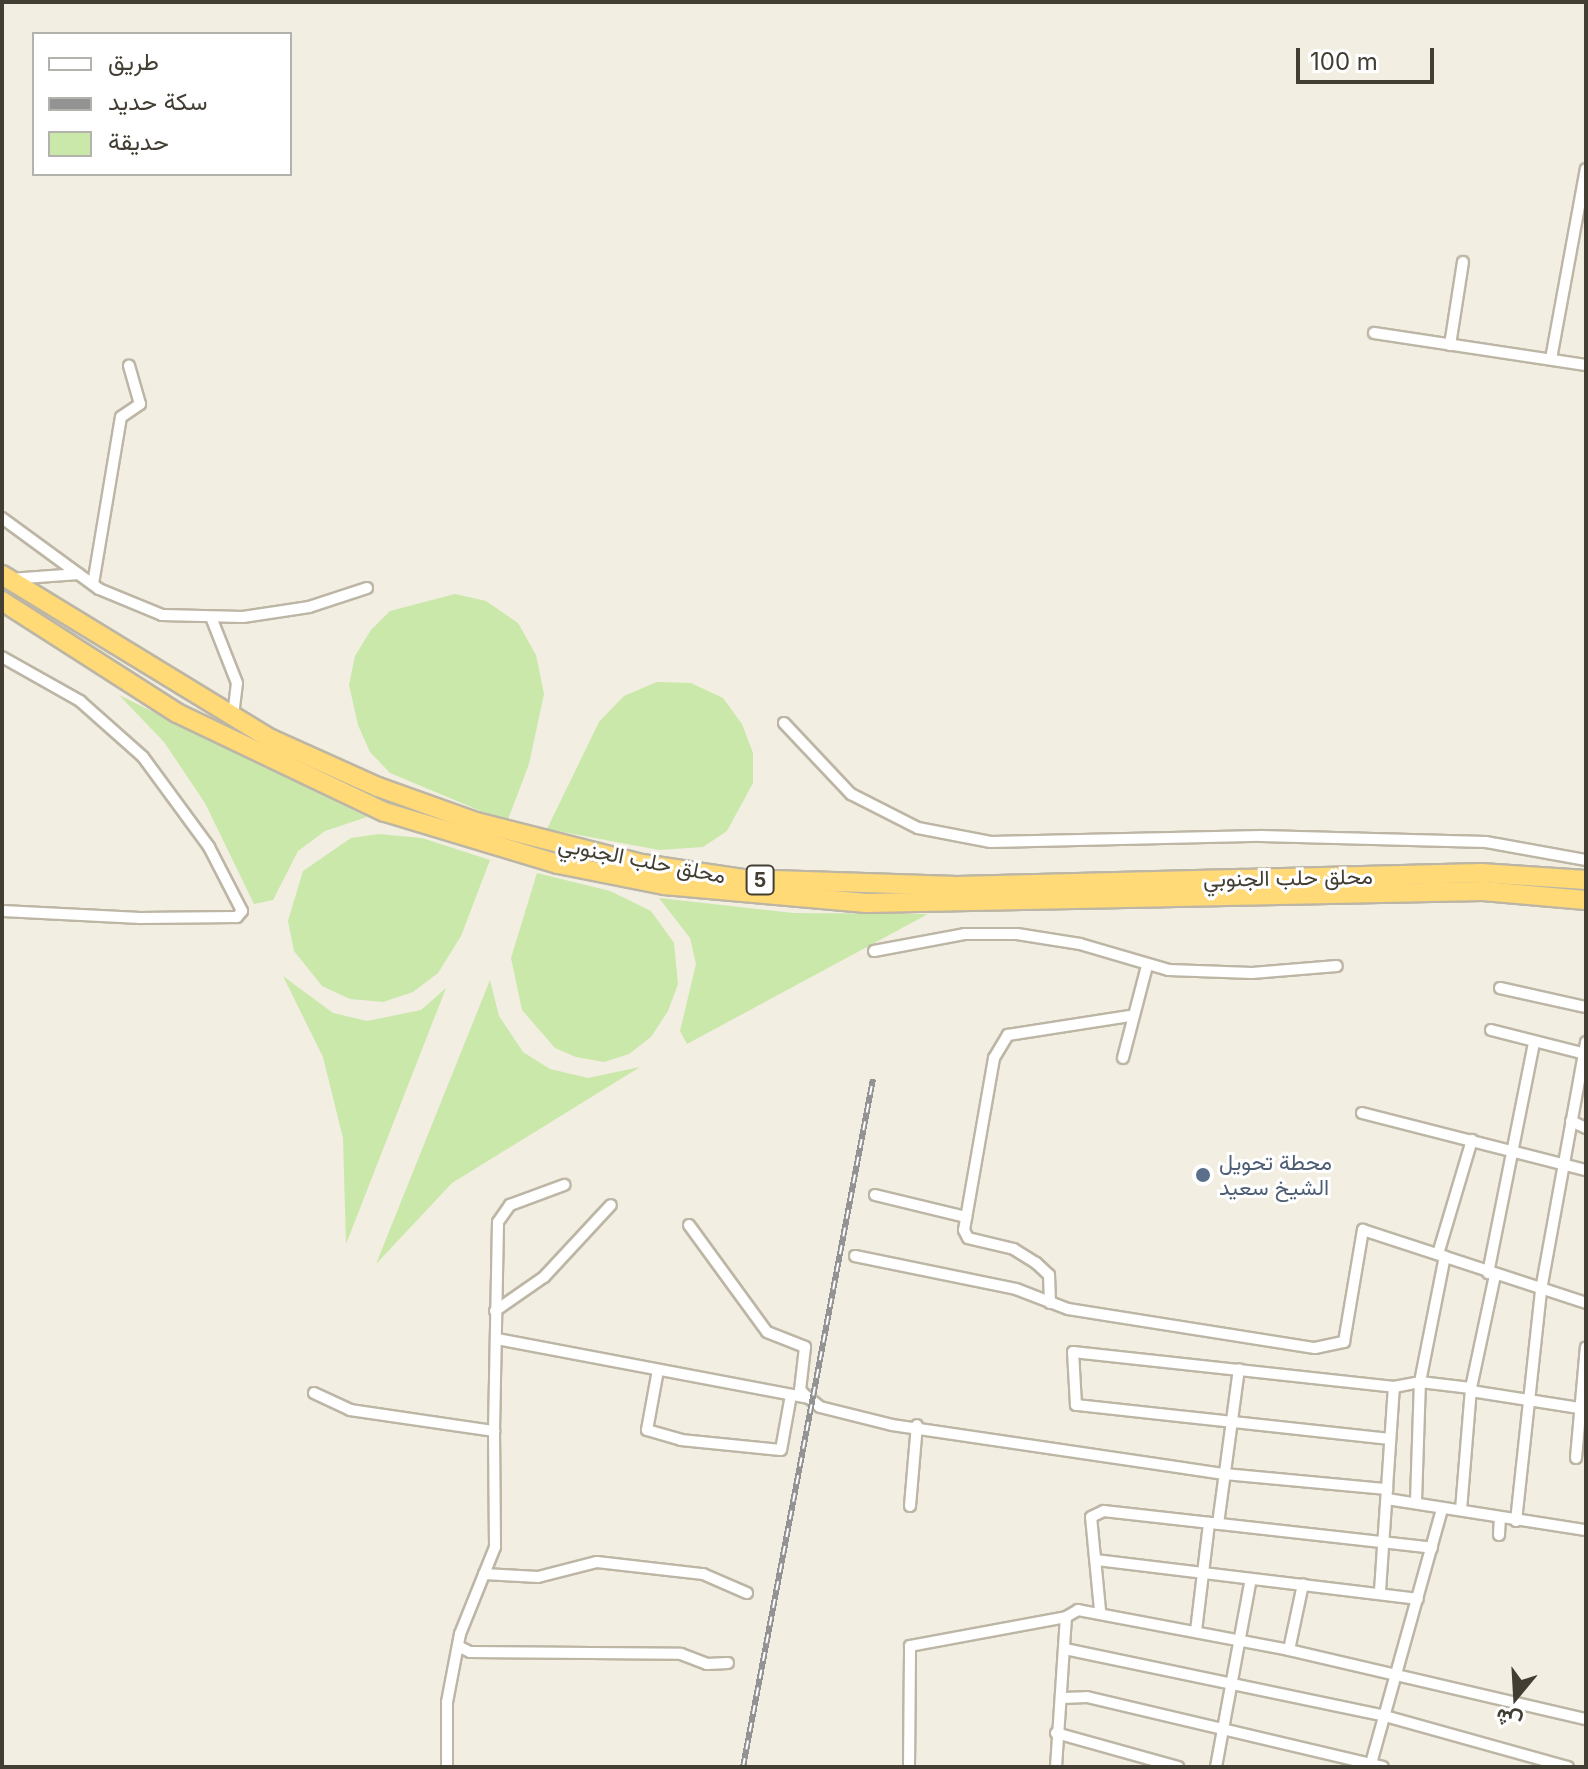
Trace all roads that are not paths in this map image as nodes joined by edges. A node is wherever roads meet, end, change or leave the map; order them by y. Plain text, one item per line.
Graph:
1 (1586, 169) edge
2 (1463, 262) dead end
3 (1374, 333) dead end
4 (1450, 345) junction
5 (1551, 359) junction
6 (1586, 365) edge
7 (129, 366) dead end
8 (2, 518) edge
9 (79, 574) junction
10 (5, 578) edge
11 (93, 584) junction
12 (367, 588) dead end
13 (2, 601) edge
14 (211, 617) junction
15 (2, 657) edge
16 (233, 718) junction
17 (784, 723) dead end
18 (1586, 860) edge
19 (1586, 880) edge
20 (1586, 900) edge
21 (2, 911) edge
22 (874, 951) dead end
23 (1147, 966) junction
24 (1337, 966) dead end
25 (1500, 988) dead end
26 (1586, 1007) edge
27 (1130, 1016) junction
28 (1491, 1030) dead end
29 (1534, 1042) junction
30 (1585, 1050) edge
31 (1123, 1058) dead end
32 (1362, 1113) dead end
33 (1571, 1121) junction
34 (1586, 1128) edge
35 (1472, 1140) junction
36 (1512, 1152) junction
37 (1563, 1165) junction
38 (1586, 1170) edge
39 (564, 1185) dead end
40 (875, 1195) dead end
41 (611, 1205) dead end
42 (966, 1217) junction
43 (689, 1225) dead end
44 (1442, 1255) junction
45 (855, 1256) dead end
46 (1491, 1274) junction
47 (1541, 1290) junction
48 (1050, 1303) junction
49 (1586, 1303) edge
50 (495, 1311) junction
51 (497, 1339) junction
52 (1586, 1347) edge
53 (1239, 1369) junction
54 (658, 1370) junction
55 (1420, 1382) junction
56 (1394, 1387) junction
57 (1471, 1390) junction
58 (314, 1393) dead end
59 (791, 1395) junction
60 (809, 1398) junction
61 (1527, 1399) junction
62 (1582, 1408) edge
63 (1232, 1421) junction
64 (917, 1425) junction
65 (494, 1431) junction
66 (1390, 1439) junction
67 (1576, 1458) dead end
68 (1224, 1474) junction
69 (1387, 1494) junction
70 (1416, 1501) junction
71 (910, 1506) dead end
72 (1442, 1509) junction
73 (1461, 1510) junction
74 (1500, 1518) junction
75 (1516, 1521) junction
76 (1213, 1523) junction
77 (1586, 1530) edge
78 (1499, 1535) dead end
79 (1384, 1543) junction
80 (1432, 1548) junction
81 (1096, 1560) junction
82 (484, 1574) junction
83 (1202, 1574) junction
84 (1251, 1579) junction
85 (1303, 1584) junction
86 (1380, 1591) junction
87 (747, 1593) dead end
88 (1418, 1599) junction
89 (1100, 1610) junction
90 (1066, 1617) junction
91 (1196, 1631) junction
92 (1241, 1641) junction
93 (458, 1646) junction
94 (1065, 1649) junction
95 (1289, 1650) junction
96 (728, 1663) dead end
97 (1396, 1674) junction
98 (1233, 1686) junction
99 (1062, 1698) junction
100 (1385, 1716) junction
101 (1586, 1719) edge
102 (1226, 1730) junction
103 (1056, 1733) junction
104 (1370, 1766) edge
105 (447, 1767) edge
106 (909, 1767) edge
107 (1056, 1767) edge
108 (1178, 1767) edge
109 (1216, 1767) edge
110 (1383, 1767) edge
111 (1568, 1767) edge

1 - 5 street
2 - 4 street
3 - 4 street
4 - 5 street
5 - 6 street
7 - 11 street
8 - 9 street
9 - 10 street
9 - 11 street
10 - 16 highway, محلق حلب الجنوبي / 5
11 - 14 street
12 - 14 street
13 - 20 highway, محلق حلب الجنوبي / 5
14 - 16 street
15 - 21 street
16 - 19 highway, محلق حلب الجنوبي / 5
17 - 18 street
22 - 23 street
23 - 24 street
23 - 27 street
25 - 26 street
27 - 31 street
27 - 42 street
28 - 29 street
29 - 30 street
29 - 36 street
30 - 33 street
32 - 35 street
33 - 34 street
33 - 37 street
35 - 36 street
35 - 44 street
36 - 37 street
36 - 46 street
37 - 38 street
37 - 47 street
39 - 50 street
40 - 42 street
41 - 50 street
42 - 48 street
43 - 60 street
44 - 46 street
44 - 48 street
44 - 55 street
45 - 48 street
46 - 47 street
46 - 57 street
47 - 49 street
47 - 61 street
50 - 51 street
51 - 54 street
51 - 65 street
52 - 62 street
53 - 56 street
53 - 63 street
53 - 63 street
54 - 59 street
54 - 59 street
55 - 56 street
55 - 57 street
55 - 70 street
56 - 66 street
57 - 61 street
57 - 73 street
58 - 65 street
59 - 60 street
60 - 64 street
61 - 62 street
61 - 75 street
62 - 67 street
63 - 66 street
63 - 68 street
64 - 68 street
64 - 71 street
65 - 82 street
66 - 69 street
68 - 69 street
68 - 76 street
69 - 70 street
69 - 79 street
70 - 72 street
72 - 73 street
72 - 80 street
73 - 74 street
74 - 75 street
74 - 78 street
75 - 77 street
76 - 79 street
76 - 81 street
76 - 83 street
79 - 80 street
79 - 86 street
80 - 88 street
81 - 83 street
81 - 89 street
82 - 87 street
82 - 93 street
83 - 84 street
83 - 91 street
84 - 85 street
84 - 92 street
85 - 86 street
85 - 95 street
86 - 88 street
88 - 97 street
89 - 90 street
89 - 91 street
90 - 94 street
90 - 106 street
91 - 92 street
92 - 95 street
92 - 98 street
93 - 96 street
93 - 105 street
94 - 98 street
94 - 99 street
95 - 97 street
97 - 100 street
97 - 101 street
98 - 100 street
98 - 102 street
99 - 102 street
99 - 103 street
100 - 104 street
100 - 111 street
102 - 104 street
102 - 109 street
103 - 107 street
103 - 108 street
104 - 110 street

